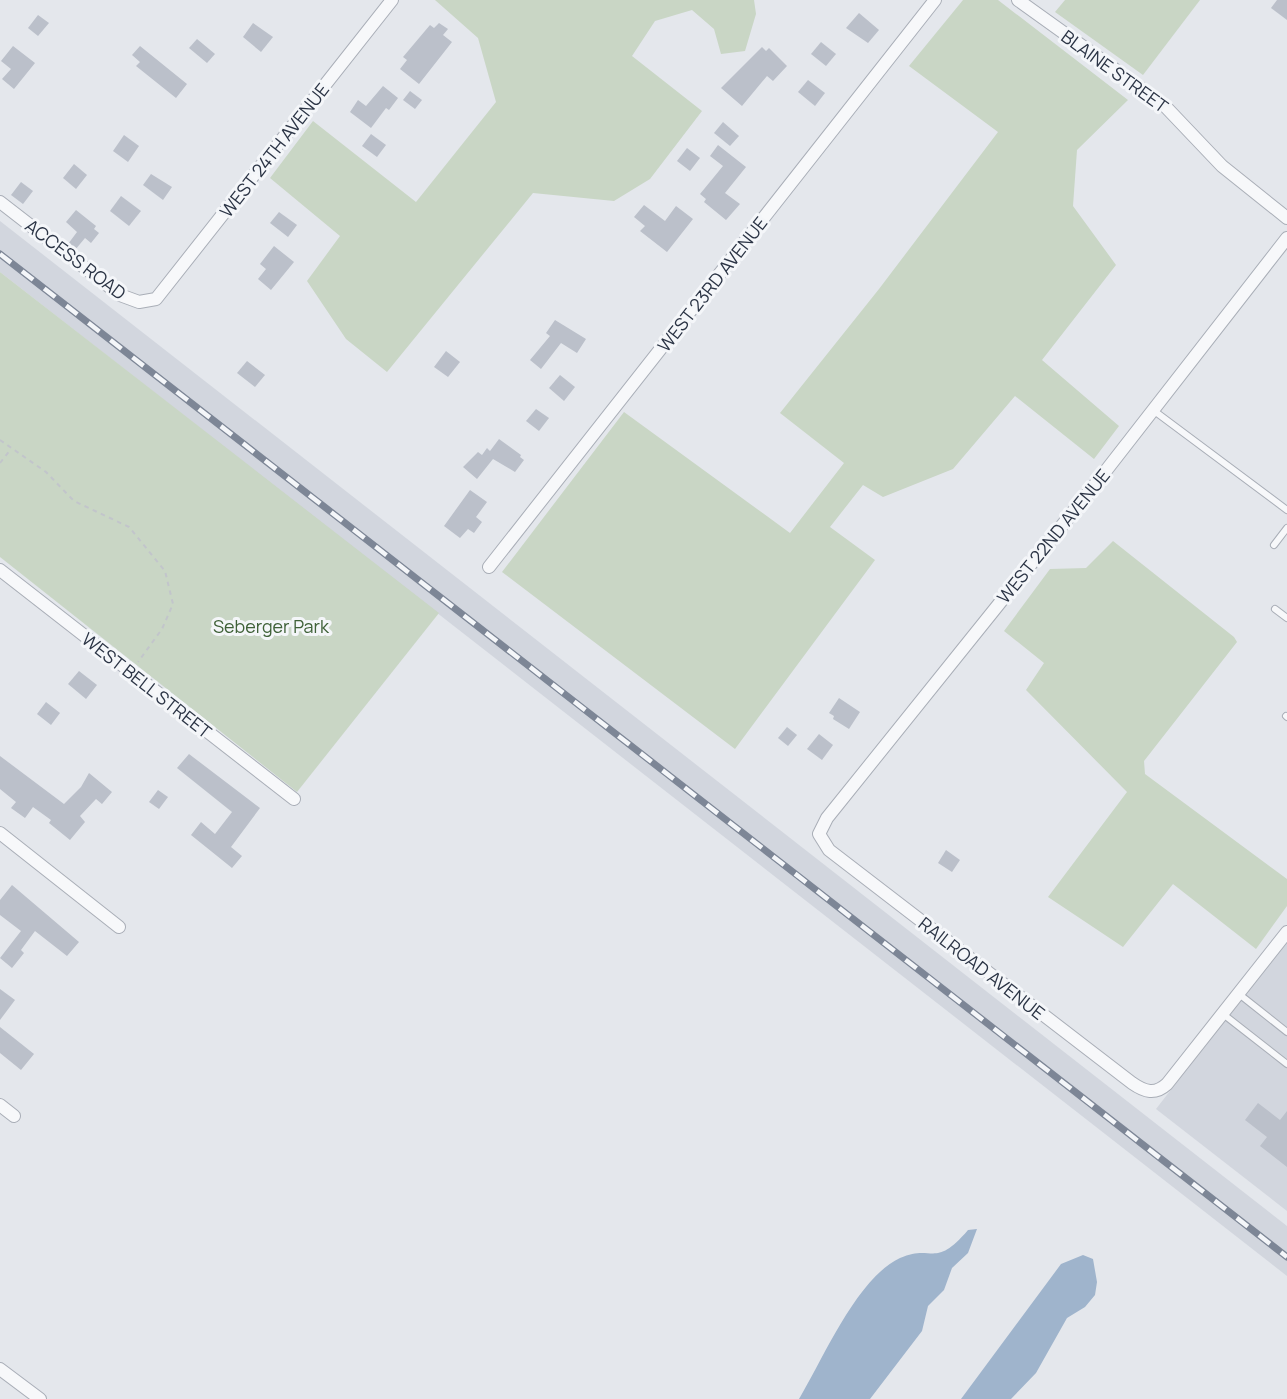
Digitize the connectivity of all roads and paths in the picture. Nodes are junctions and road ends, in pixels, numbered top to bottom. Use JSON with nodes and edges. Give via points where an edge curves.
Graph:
{"nodes":[{"id":1,"x":392,"y":0,"type":"edge"},
{"id":2,"x":935,"y":0,"type":"edge"},
{"id":3,"x":1018,"y":0,"type":"edge"},
{"id":4,"x":0,"y":202,"type":"edge"},
{"id":5,"x":1287,"y":218,"type":"edge"},
{"id":6,"x":1287,"y":238,"type":"edge"},
{"id":7,"x":156,"y":299,"type":"joint"},
{"id":8,"x":1153,"y":410,"type":"junction"},
{"id":9,"x":0,"y":440,"type":"edge"},
{"id":10,"x":11,"y":449,"type":"junction"},
{"id":11,"x":0,"y":463,"type":"edge"},
{"id":12,"x":1287,"y":510,"type":"edge"},
{"id":13,"x":1287,"y":528,"type":"edge"},
{"id":14,"x":1274,"y":545,"type":"dead end"},
{"id":15,"x":489,"y":567,"type":"dead end"},
{"id":16,"x":0,"y":570,"type":"edge"},
{"id":17,"x":1275,"y":609,"type":"dead end"},
{"id":18,"x":1287,"y":618,"type":"edge"},
{"id":19,"x":129,"y":671,"type":"junction"},
{"id":20,"x":294,"y":799,"type":"dead end"},
{"id":21,"x":0,"y":833,"type":"edge"},
{"id":22,"x":819,"y":834,"type":"joint"},
{"id":23,"x":119,"y":927,"type":"dead end"},
{"id":24,"x":1287,"y":932,"type":"edge"},
{"id":25,"x":1239,"y":994,"type":"junction"},
{"id":26,"x":1223,"y":1014,"type":"junction"},
{"id":27,"x":1287,"y":1032,"type":"edge"},
{"id":28,"x":1287,"y":1064,"type":"edge"},
{"id":29,"x":0,"y":1105,"type":"edge"},
{"id":30,"x":14,"y":1116,"type":"dead end"},
{"id":31,"x":0,"y":1369,"type":"edge"},
{"id":32,"x":40,"y":1399,"type":"edge"}],
"edges":[{"from":1,"to":7,"type":"street","name":"WEST 24TH AVENUE"},
{"from":2,"to":15,"type":"street","name":"WEST 23RD AVENUE"},
{"from":3,"to":5,"type":"street","name":"BLAINE STREET","via":[[1163,104],[1222,166]]},
{"from":4,"to":7,"type":"street","name":"ACCESS ROAD","via":[[120,295],[140,302]]},
{"from":6,"to":8,"type":"street","name":"WEST 22ND AVENUE"},
{"from":8,"to":12,"type":"lane"},
{"from":8,"to":22,"type":"street","name":"WEST 22ND AVENUE","via":[[834,809]]},
{"from":9,"to":10,"type":"path"},
{"from":10,"to":11,"type":"path"},
{"from":10,"to":19,"type":"path","via":[[46,472],[74,501],[129,527],[165,571],[173,599],[171,611]]},
{"from":13,"to":14,"type":"lane"},
{"from":16,"to":19,"type":"street","name":"WEST BELL STREET"},
{"from":17,"to":18,"type":"lane"},
{"from":19,"to":20,"type":"street","name":"WEST BELL STREET"},
{"from":21,"to":23,"type":"street"},
{"from":22,"to":26,"type":"street","name":"RAILROAD AVENUE","via":[[829,850],[1132,1083],[1153,1092],[1167,1084]]},
{"from":24,"to":25,"type":"street"},
{"from":25,"to":26,"type":"street"},
{"from":25,"to":27,"type":"lane"},
{"from":26,"to":28,"type":"lane"},
{"from":29,"to":30,"type":"street"},
{"from":31,"to":32,"type":"street"}]}
